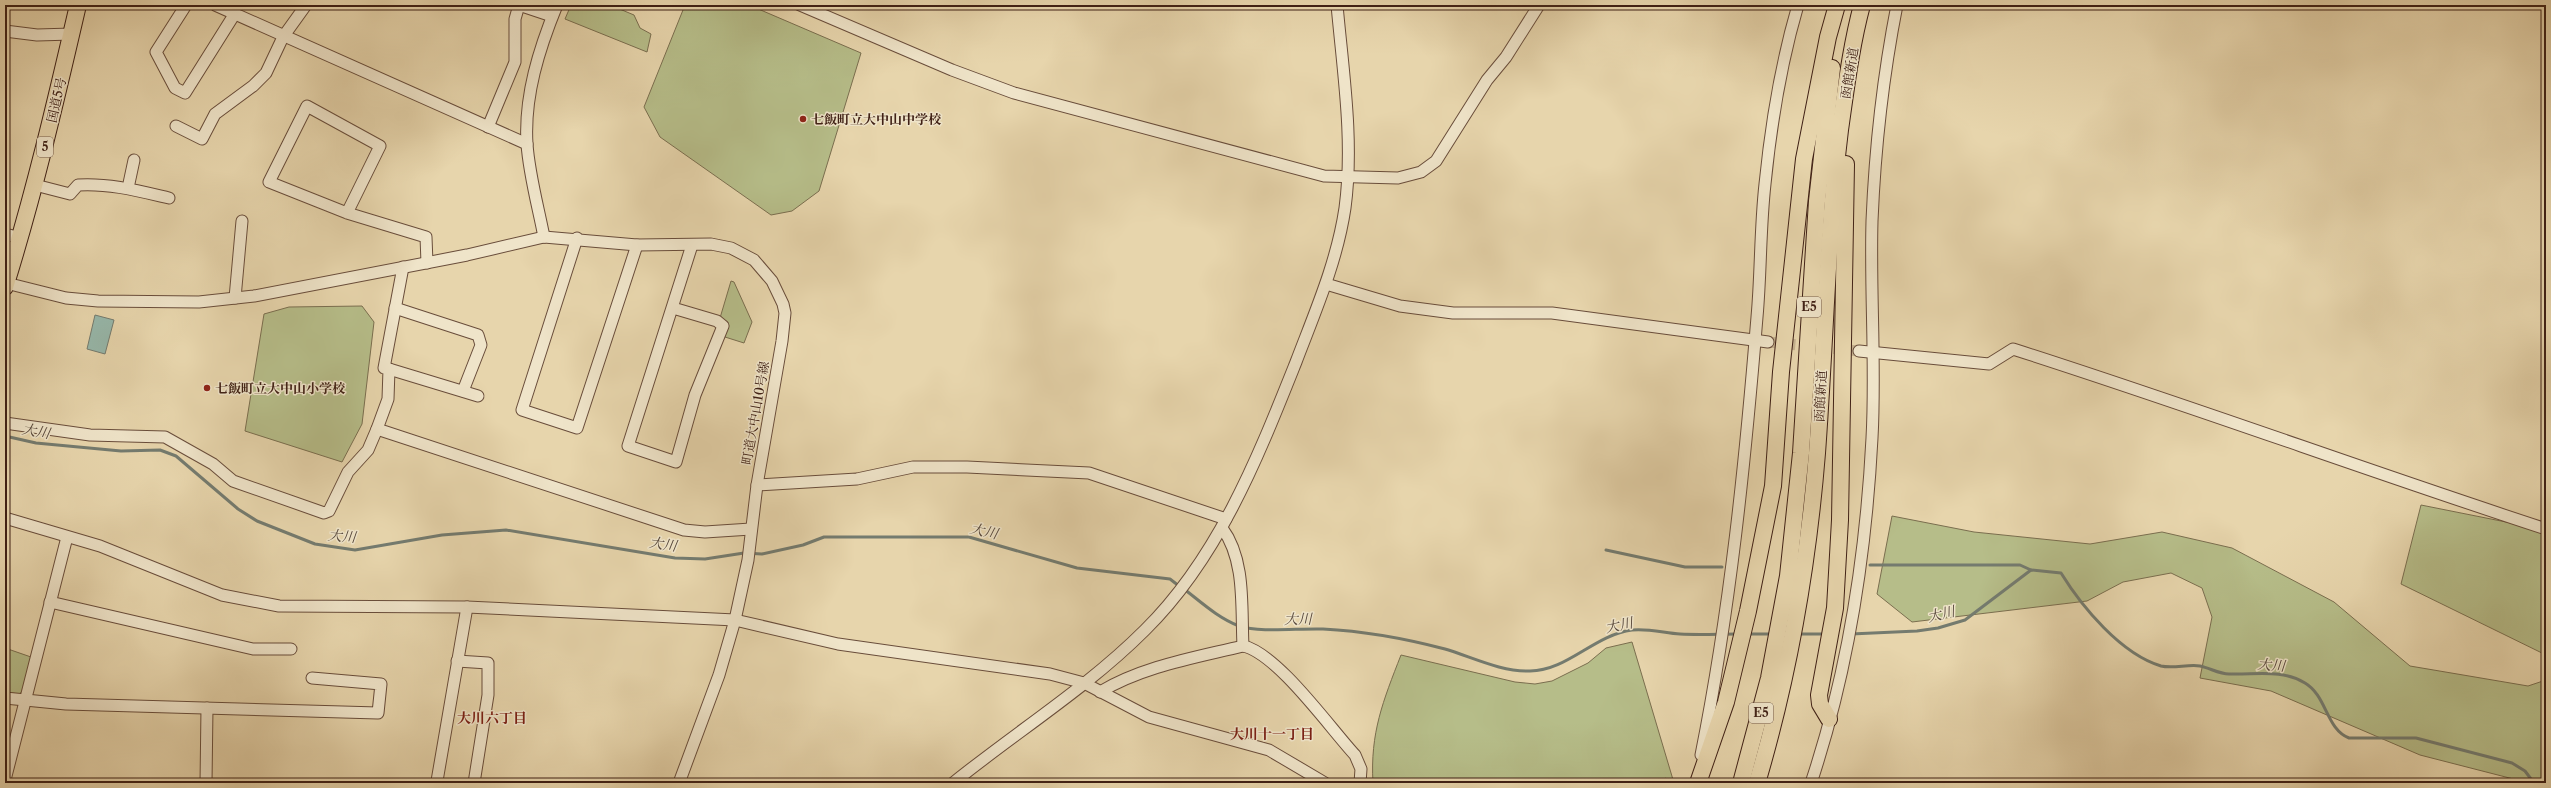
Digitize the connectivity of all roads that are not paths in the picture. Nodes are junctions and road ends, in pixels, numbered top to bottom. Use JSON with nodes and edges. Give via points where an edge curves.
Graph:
{"nodes":[{"id":1,"x":78,"y":5,"type":"edge"},
{"id":2,"x":186,"y":5,"type":"edge"},
{"id":3,"x":215,"y":5,"type":"edge"},
{"id":4,"x":306,"y":5,"type":"edge"},
{"id":5,"x":519,"y":5,"type":"edge"},
{"id":6,"x":557,"y":5,"type":"edge"},
{"id":7,"x":800,"y":5,"type":"edge"},
{"id":8,"x":1337,"y":5,"type":"edge"},
{"id":9,"x":1539,"y":5,"type":"edge"},
{"id":10,"x":1798,"y":5,"type":"edge"},
{"id":11,"x":1837,"y":5,"type":"edge"},
{"id":12,"x":1844,"y":5,"type":"edge"},
{"id":13,"x":1862,"y":5,"type":"edge"},
{"id":14,"x":1897,"y":5,"type":"edge"},
{"id":15,"x":234,"y":15,"type":"junction"},
{"id":16,"x":552,"y":16,"type":"junction"},
{"id":17,"x":1857,"y":23,"type":"junction"},
{"id":18,"x":5,"y":31,"type":"edge"},
{"id":19,"x":72,"y":34,"type":"junction"},
{"id":20,"x":283,"y":37,"type":"junction"},
{"id":21,"x":176,"y":126,"type":"dead end"},
{"id":22,"x":488,"y":127,"type":"junction"},
{"id":23,"x":527,"y":144,"type":"junction"},
{"id":24,"x":134,"y":160,"type":"dead end"},
{"id":25,"x":1347,"y":178,"type":"junction"},
{"id":26,"x":35,"y":185,"type":"junction"},
{"id":27,"x":128,"y":188,"type":"junction"},
{"id":28,"x":169,"y":198,"type":"dead end"},
{"id":29,"x":347,"y":213,"type":"junction"},
{"id":30,"x":242,"y":221,"type":"dead end"},
{"id":31,"x":5,"y":234,"type":"edge"},
{"id":32,"x":544,"y":237,"type":"junction"},
{"id":33,"x":21,"y":238,"type":"junction"},
{"id":34,"x":577,"y":238,"type":"junction"},
{"id":35,"x":637,"y":245,"type":"junction"},
{"id":36,"x":692,"y":245,"type":"junction"},
{"id":37,"x":427,"y":263,"type":"junction"},
{"id":38,"x":403,"y":267,"type":"junction"},
{"id":39,"x":1326,"y":284,"type":"junction"},
{"id":40,"x":6,"y":285,"type":"edge"},
{"id":41,"x":235,"y":298,"type":"junction"},
{"id":42,"x":395,"y":308,"type":"junction"},
{"id":43,"x":673,"y":308,"type":"junction"},
{"id":44,"x":1755,"y":341,"type":"junction"},
{"id":45,"x":1768,"y":342,"type":"tunnel mouth"},
{"id":46,"x":1859,"y":351,"type":"tunnel mouth"},
{"id":47,"x":1872,"y":353,"type":"junction"},
{"id":48,"x":389,"y":369,"type":"junction"},
{"id":49,"x":463,"y":391,"type":"junction"},
{"id":50,"x":478,"y":396,"type":"dead end"},
{"id":51,"x":5,"y":423,"type":"edge"},
{"id":52,"x":377,"y":429,"type":"junction"},
{"id":53,"x":757,"y":484,"type":"junction"},
{"id":54,"x":5,"y":518,"type":"edge"},
{"id":55,"x":1224,"y":523,"type":"junction"},
{"id":56,"x":2546,"y":529,"type":"edge"},
{"id":57,"x":751,"y":534,"type":"junction"},
{"id":58,"x":67,"y":537,"type":"junction"},
{"id":59,"x":50,"y":602,"type":"junction"},
{"id":60,"x":467,"y":607,"type":"junction"},
{"id":61,"x":735,"y":620,"type":"junction"},
{"id":62,"x":1243,"y":646,"type":"junction"},
{"id":63,"x":291,"y":649,"type":"dead end"},
{"id":64,"x":457,"y":661,"type":"junction"},
{"id":65,"x":312,"y":678,"type":"dead end"},
{"id":66,"x":1084,"y":683,"type":"junction"},
{"id":67,"x":1100,"y":692,"type":"junction"},
{"id":68,"x":5,"y":698,"type":"edge"},
{"id":69,"x":25,"y":701,"type":"junction"},
{"id":70,"x":208,"y":708,"type":"junction"},
{"id":71,"x":1829,"y":719,"type":"junction"},
{"id":72,"x":5,"y":780,"type":"edge"},
{"id":73,"x":437,"y":781,"type":"dead end"},
{"id":74,"x":206,"y":783,"type":"edge"},
{"id":75,"x":474,"y":783,"type":"edge"},
{"id":76,"x":679,"y":783,"type":"edge"},
{"id":77,"x":953,"y":783,"type":"edge"},
{"id":78,"x":1325,"y":783,"type":"edge"},
{"id":79,"x":1360,"y":783,"type":"edge"},
{"id":80,"x":1697,"y":783,"type":"edge"},
{"id":81,"x":1741,"y":783,"type":"edge"},
{"id":82,"x":1757,"y":783,"type":"edge"},
{"id":83,"x":1811,"y":783,"type":"edge"}],
"edges":[{"from":1,"to":19,"type":"highway","name":"国道5号","number":"5"},
{"from":2,"to":15,"type":"street","via":[[156,52],[175,88],[185,93]]},
{"from":3,"to":15,"type":"street"},
{"from":4,"to":20,"type":"street"},
{"from":5,"to":16,"type":"street"},
{"from":5,"to":22,"type":"street","via":[[515,20],[515,62]]},
{"from":6,"to":16,"type":"street"},
{"from":7,"to":25,"type":"street","via":[[952,70],[1014,93],[1324,176]]},
{"from":8,"to":25,"type":"street","via":[[1348,140]]},
{"from":9,"to":25,"type":"street","via":[[1506,57],[1487,80],[1436,161],[1421,172],[1398,178]]},
{"from":10,"to":44,"type":"street","via":[[1778,93],[1765,185]]},
{"from":11,"to":80,"type":"highway","via":[[1828,37],[1804,158],[1781,372],[1772,486],[1748,611],[1726,702]]},
{"from":12,"to":81,"type":"highway","name":"函館新道","number":"E5","via":[[1830,81],[1817,201],[1801,453],[1793,536],[1782,609],[1762,708]]},
{"from":13,"to":17,"type":"highway","name":"函館新道","number":"E5"},
{"from":14,"to":47,"type":"street","via":[[1881,99],[1875,168],[1872,222]]},
{"from":15,"to":20,"type":"street"},
{"from":16,"to":23,"type":"street","via":[[534,72],[529,100]]},
{"from":17,"to":71,"type":"highway","via":[[1845,179],[1840,520],[1835,608],[1819,695],[1820,704]]},
{"from":17,"to":82,"type":"highway","name":"函館新道","number":"E5","via":[[1846,85],[1831,203],[1817,454],[1799,608],[1776,714]]},
{"from":18,"to":19,"type":"street","via":[[37,35]]},
{"from":19,"to":26,"type":"highway","name":"国道5号","number":"5"},
{"from":20,"to":21,"type":"street","via":[[266,72],[242,95],[215,114],[202,138]]},
{"from":20,"to":22,"type":"street"},
{"from":22,"to":23,"type":"street"},
{"from":23,"to":32,"type":"street"},
{"from":24,"to":27,"type":"street"},
{"from":25,"to":39,"type":"street","via":[[1345,208]]},
{"from":26,"to":27,"type":"street","via":[[70,194],[78,185],[95,184]]},
{"from":26,"to":33,"type":"highway","name":"国道5号","number":"5"},
{"from":27,"to":28,"type":"street"},
{"from":29,"to":29,"type":"street","via":[[380,146],[307,106],[269,182]]},
{"from":29,"to":37,"type":"street","via":[[426,237]]},
{"from":30,"to":41,"type":"street"},
{"from":31,"to":33,"type":"street"},
{"from":32,"to":34,"type":"street","name":"町道大中山10号線"},
{"from":32,"to":37,"type":"street","name":"町道大中山10号線"},
{"from":33,"to":40,"type":"highway","name":"国道5号","number":"5"},
{"from":34,"to":35,"type":"street","name":"町道大中山10号線"},
{"from":34,"to":35,"type":"street","via":[[522,410],[577,428]]},
{"from":35,"to":36,"type":"street","name":"町道大中山10号線"},
{"from":36,"to":43,"type":"street"},
{"from":36,"to":53,"type":"street","name":"町道大中山10号線","via":[[711,244],[731,248],[754,260],[772,281],[783,304],[785,312],[782,341]]},
{"from":37,"to":38,"type":"street","name":"町道大中山10号線"},
{"from":38,"to":41,"type":"street","name":"町道大中山10号線"},
{"from":38,"to":42,"type":"street"},
{"from":39,"to":44,"type":"street","via":[[1400,306],[1453,313],[1552,313]]},
{"from":39,"to":55,"type":"street","via":[[1287,384],[1243,487]]},
{"from":40,"to":41,"type":"street","name":"町道大中山10号線","via":[[66,298],[98,301],[199,302]]},
{"from":42,"to":48,"type":"street","via":[[384,368]]},
{"from":42,"to":49,"type":"street","via":[[478,335],[481,346]]},
{"from":43,"to":43,"type":"street","via":[[628,446],[676,462],[695,395],[723,326],[717,321]]},
{"from":44,"to":45,"type":"street"},
{"from":44,"to":80,"type":"street","via":[[1727,612]]},
{"from":46,"to":47,"type":"street"},
{"from":47,"to":56,"type":"street","via":[[1990,364],[2013,349],[2153,394],[2319,451],[2359,468]]},
{"from":47,"to":71,"type":"street","via":[[1872,437],[1855,606]]},
{"from":48,"to":49,"type":"street"},
{"from":48,"to":52,"type":"street","via":[[388,399]]},
{"from":49,"to":50,"type":"street"},
{"from":51,"to":52,"type":"street","via":[[90,435],[165,436],[213,464],[232,481],[324,513],[329,511],[348,472],[368,450]]},
{"from":52,"to":57,"type":"street","via":[[684,530]]},
{"from":53,"to":55,"type":"street","via":[[857,479],[913,467],[1089,473]]},
{"from":53,"to":57,"type":"street","name":"町道大中山10号線"},
{"from":54,"to":58,"type":"street"},
{"from":55,"to":62,"type":"street","via":[[1236,556],[1244,622]]},
{"from":55,"to":66,"type":"street","via":[[1177,595],[1146,630]]},
{"from":57,"to":61,"type":"street","name":"町道大中山10号線"},
{"from":58,"to":59,"type":"street"},
{"from":58,"to":60,"type":"street","via":[[100,546],[222,595],[252,602],[279,606]]},
{"from":59,"to":63,"type":"street","via":[[253,649]]},
{"from":59,"to":69,"type":"street"},
{"from":60,"to":61,"type":"street"},
{"from":60,"to":64,"type":"street"},
{"from":61,"to":66,"type":"street","via":[[838,644],[1050,674]]},
{"from":61,"to":76,"type":"street","name":"町道大中山10号線","via":[[719,675]]},
{"from":62,"to":67,"type":"street","via":[[1160,666],[1133,675]]},
{"from":62,"to":79,"type":"street","via":[[1254,648],[1266,657],[1355,755],[1361,768]]},
{"from":64,"to":73,"type":"street"},
{"from":64,"to":75,"type":"street","via":[[488,663],[488,696]]},
{"from":65,"to":70,"type":"street","via":[[380,684],[378,712]]},
{"from":66,"to":67,"type":"street"},
{"from":66,"to":77,"type":"street"},
{"from":67,"to":78,"type":"street","via":[[1149,716],[1269,750]]},
{"from":68,"to":69,"type":"street"},
{"from":69,"to":70,"type":"street"},
{"from":69,"to":72,"type":"street"},
{"from":70,"to":74,"type":"street"},
{"from":71,"to":83,"type":"street","via":[[1822,752]]}]}
